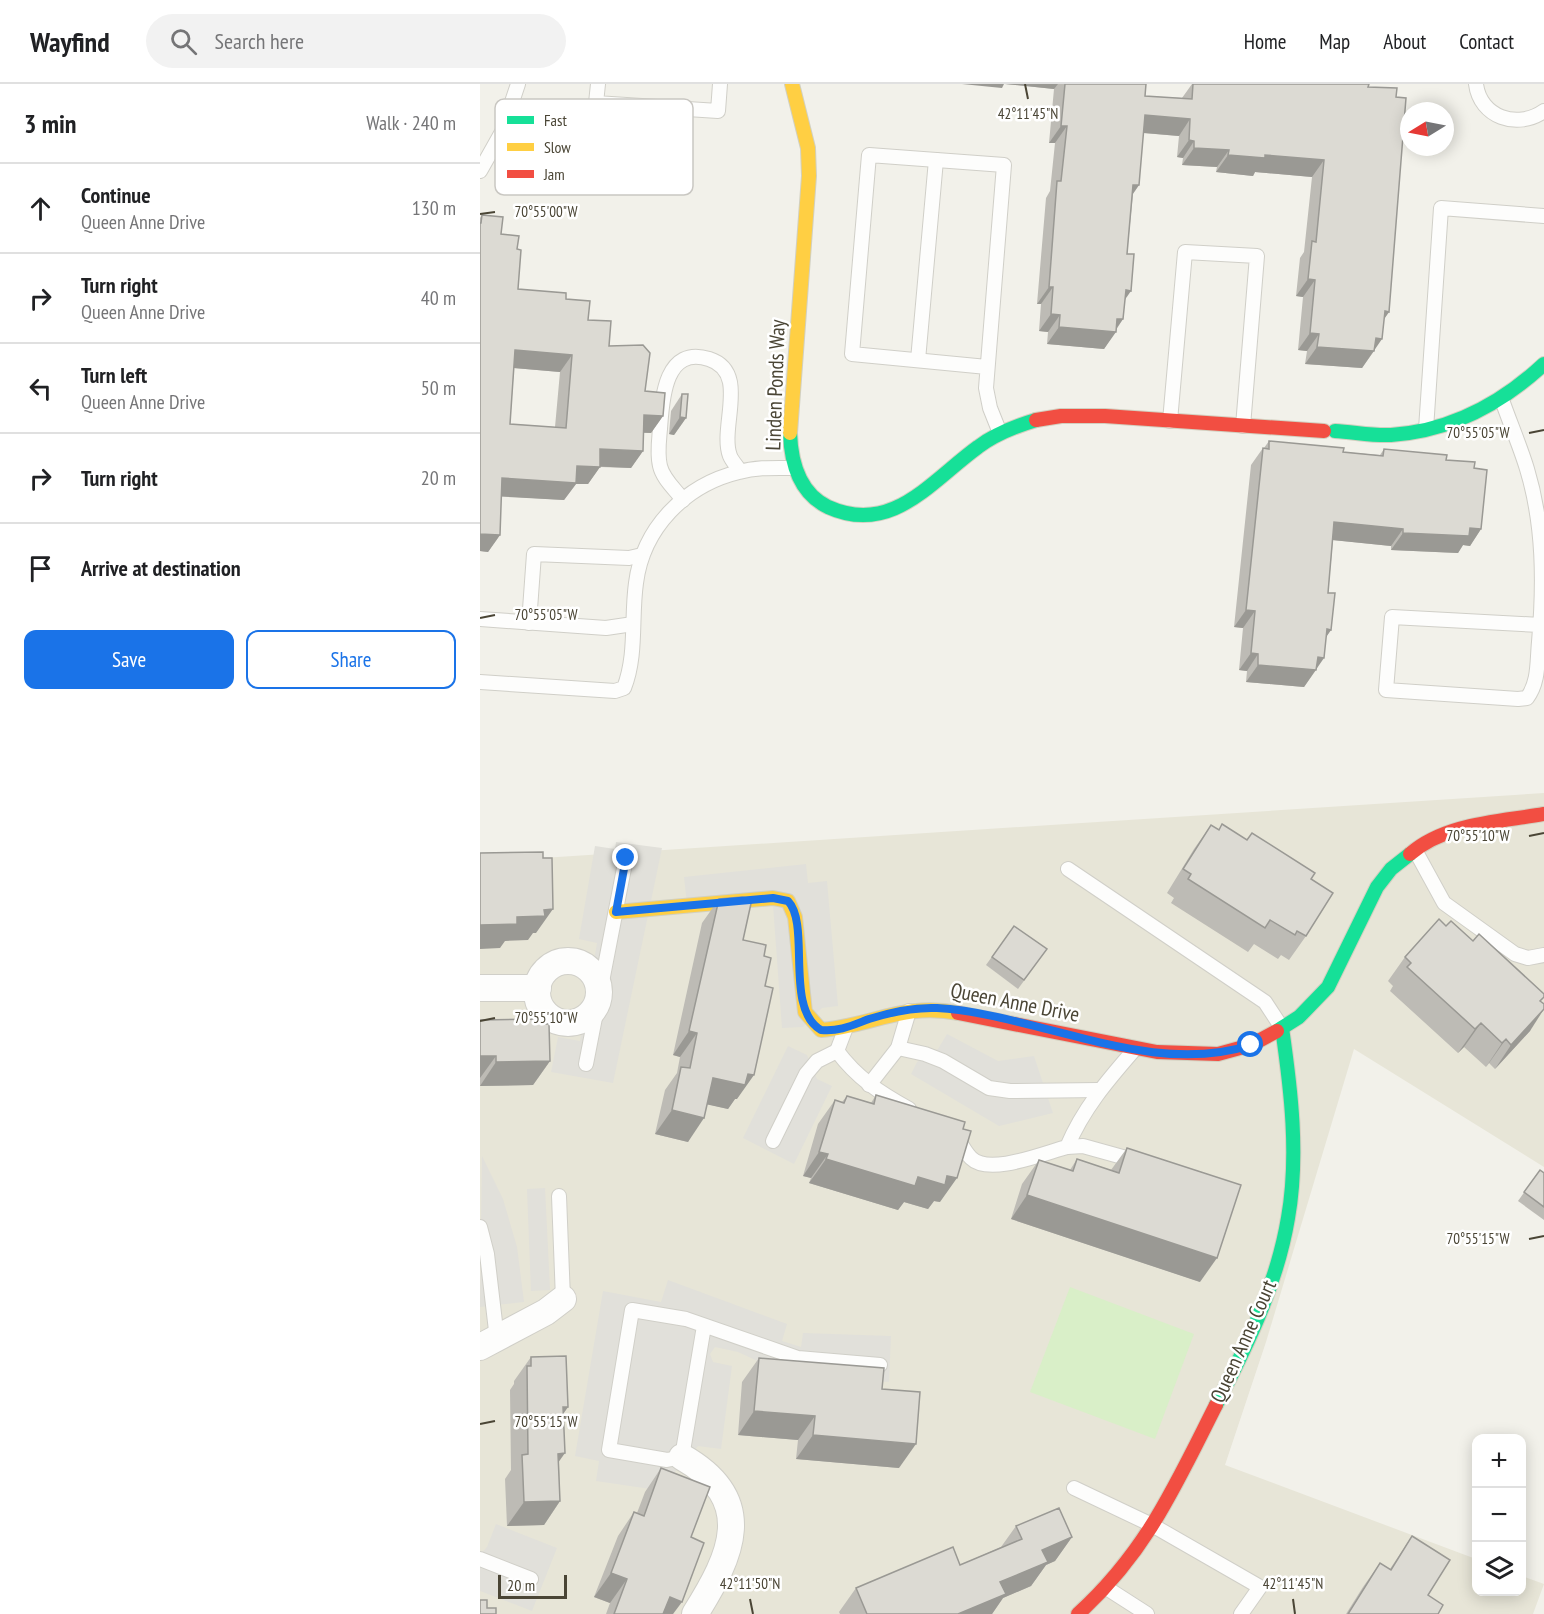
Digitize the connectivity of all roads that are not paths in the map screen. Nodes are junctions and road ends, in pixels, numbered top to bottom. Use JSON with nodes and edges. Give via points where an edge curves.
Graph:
{"nodes":[{"id":1,"x":518,"y":84,"type":"edge"},
{"id":2,"x":598,"y":84,"type":"edge"},
{"id":3,"x":720,"y":84,"type":"edge"},
{"id":4,"x":792,"y":84,"type":"edge"},
{"id":5,"x":1476,"y":84,"type":"edge"},
{"id":6,"x":513,"y":99,"type":"edge"},
{"id":7,"x":596,"y":99,"type":"edge"},
{"id":8,"x":693,"y":109,"type":"edge"},
{"id":9,"x":1544,"y":111,"type":"edge"},
{"id":10,"x":495,"y":144,"type":"edge"},
{"id":11,"x":936,"y":160,"type":"junction"},
{"id":12,"x":480,"y":171,"type":"edge"},
{"id":13,"x":1544,"y":216,"type":"edge"},
{"id":14,"x":918,"y":360,"type":"junction"},
{"id":15,"x":1544,"y":364,"type":"edge"},
{"id":16,"x":987,"y":367,"type":"junction"},
{"id":17,"x":1502,"y":400,"type":"junction"},
{"id":18,"x":1170,"y":421,"type":"junction"},
{"id":19,"x":1243,"y":426,"type":"junction"},
{"id":20,"x":1426,"y":429,"type":"junction"},
{"id":21,"x":1000,"y":433,"type":"junction"},
{"id":22,"x":794,"y":468,"type":"junction"},
{"id":23,"x":740,"y":471,"type":"junction"},
{"id":24,"x":683,"y":500,"type":"junction"},
{"id":25,"x":642,"y":555,"type":"junction"},
{"id":26,"x":480,"y":620,"type":"edge"},
{"id":27,"x":529,"y":623,"type":"junction"},
{"id":28,"x":633,"y":624,"type":"junction"},
{"id":29,"x":1540,"y":625,"type":"junction"},
{"id":30,"x":480,"y":682,"type":"edge"},
{"id":31,"x":1544,"y":814,"type":"edge"},
{"id":32,"x":1414,"y":849,"type":"junction"},
{"id":33,"x":626,"y":858,"type":"dead end"},
{"id":34,"x":1068,"y":869,"type":"dead end"},
{"id":35,"x":616,"y":912,"type":"junction"},
{"id":36,"x":1544,"y":955,"type":"edge"},
{"id":37,"x":480,"y":988,"type":"edge"},
{"id":38,"x":538,"y":988,"type":"junction"},
{"id":39,"x":599,"y":998,"type":"junction"},
{"id":40,"x":909,"y":1009,"type":"junction"},
{"id":41,"x":846,"y":1028,"type":"junction"},
{"id":42,"x":1282,"y":1028,"type":"junction"},
{"id":43,"x":898,"y":1048,"type":"junction"},
{"id":44,"x":1135,"y":1048,"type":"junction"},
{"id":45,"x":837,"y":1051,"type":"junction"},
{"id":46,"x":586,"y":1064,"type":"dead end"},
{"id":47,"x":869,"y":1085,"type":"junction"},
{"id":48,"x":1099,"y":1090,"type":"junction"},
{"id":49,"x":917,"y":1113,"type":"edge"},
{"id":50,"x":938,"y":1124,"type":"edge"},
{"id":51,"x":773,"y":1141,"type":"dead end"},
{"id":52,"x":1066,"y":1147,"type":"junction"},
{"id":53,"x":1149,"y":1164,"type":"edge"},
{"id":54,"x":559,"y":1196,"type":"dead end"},
{"id":55,"x":480,"y":1227,"type":"edge"},
{"id":56,"x":563,"y":1299,"type":"joint"},
{"id":57,"x":704,"y":1326,"type":"junction"},
{"id":58,"x":488,"y":1343,"type":"edge"},
{"id":59,"x":880,"y":1365,"type":"edge"},
{"id":60,"x":682,"y":1457,"type":"junction"},
{"id":61,"x":1074,"y":1488,"type":"dead end"},
{"id":62,"x":1152,"y":1525,"type":"junction"},
{"id":63,"x":480,"y":1559,"type":"edge"},
{"id":64,"x":531,"y":1579,"type":"dead end"},
{"id":65,"x":1106,"y":1587,"type":"junction"},
{"id":66,"x":695,"y":1614,"type":"edge"},
{"id":67,"x":1078,"y":1614,"type":"edge"},
{"id":68,"x":1147,"y":1614,"type":"edge"},
{"id":69,"x":1241,"y":1614,"type":"edge"}],
"edges":[{"from":1,"to":6,"type":"lane"},
{"from":2,"to":7,"type":"lane"},
{"from":3,"to":8,"type":"lane","via":[[718,111]]},
{"from":4,"to":22,"type":"street","name":"Linden Ponds Way","via":[[808,148],[809,176],[790,428]]},
{"from":5,"to":9,"type":"lane","via":[[1478,97],[1487,110],[1504,119],[1522,120]]},
{"from":10,"to":12,"type":"lane"},
{"from":11,"to":14,"type":"lane"},
{"from":11,"to":14,"type":"lane","via":[[869,155],[852,354]]},
{"from":11,"to":16,"type":"lane","via":[[1004,165]]},
{"from":13,"to":20,"type":"lane","via":[[1441,208]]},
{"from":14,"to":16,"type":"lane"},
{"from":15,"to":17,"type":"street","name":"Linden Ponds Way"},
{"from":16,"to":21,"type":"lane","via":[[986,388]]},
{"from":17,"to":20,"type":"street","name":"Linden Ponds Way","via":[[1466,417]]},
{"from":17,"to":29,"type":"lane","via":[[1527,469],[1537,512],[1542,552]]},
{"from":18,"to":19,"type":"street","name":"Linden Ponds Way"},
{"from":18,"to":19,"type":"lane","via":[[1185,252],[1257,256]]},
{"from":18,"to":21,"type":"street","name":"Linden Ponds Way","via":[[1069,416],[1045,418]]},
{"from":19,"to":20,"type":"street","name":"Linden Ponds Way","via":[[1391,435]]},
{"from":21,"to":22,"type":"street","name":"Linden Ponds Way","via":[[980,445],[918,498],[886,512],[846,515],[829,509],[813,499]]},
{"from":22,"to":23,"type":"lane"},
{"from":23,"to":24,"type":"lane","via":[[718,478]]},
{"from":23,"to":24,"type":"lane","via":[[730,455],[728,376],[709,359],[683,361],[671,370],[663,390],[658,457],[666,479]]},
{"from":24,"to":25,"type":"lane","via":[[653,532]]},
{"from":25,"to":27,"type":"lane","via":[[629,558],[534,554]]},
{"from":25,"to":28,"type":"lane"},
{"from":26,"to":27,"type":"lane"},
{"from":27,"to":28,"type":"lane","via":[[606,628]]},
{"from":28,"to":30,"type":"lane","via":[[631,671],[624,688],[615,691]]},
{"from":29,"to":29,"type":"lane","via":[[1535,687],[1527,698],[1386,690],[1392,616]]},
{"from":31,"to":32,"type":"street","name":"Queen Anne Drive","via":[[1462,828],[1436,836]]},
{"from":32,"to":36,"type":"lane","via":[[1444,903],[1515,954],[1528,958]]},
{"from":32,"to":42,"type":"street","name":"Queen Anne Drive","via":[[1377,887],[1328,987],[1310,1008]]},
{"from":33,"to":35,"type":"lane"},
{"from":34,"to":42,"type":"lane","via":[[1265,1002]]},
{"from":35,"to":39,"type":"lane"},
{"from":35,"to":41,"type":"street","name":"Queen Anne Drive","via":[[773,898],[788,901],[795,917],[805,1012],[821,1030]]},
{"from":37,"to":38,"type":"street"},
{"from":38,"to":39,"type":"street","via":[[544,1012],[562,1022],[582,1020],[596,1007]]},
{"from":38,"to":39,"type":"street","via":[[552,966],[572,962],[582,965],[596,978]]},
{"from":39,"to":46,"type":"lane"},
{"from":40,"to":41,"type":"street","name":"Queen Anne Drive"},
{"from":40,"to":43,"type":"lane"},
{"from":40,"to":44,"type":"street","name":"Queen Anne Drive","via":[[956,1010]]},
{"from":41,"to":45,"type":"lane"},
{"from":42,"to":44,"type":"street","name":"Queen Anne Drive","via":[[1251,1045],[1218,1054],[1182,1055]]},
{"from":42,"to":62,"type":"street","name":"Queen Anne Court","via":[[1288,1069],[1291,1187],[1283,1242],[1228,1381]]},
{"from":43,"to":47,"type":"lane"},
{"from":43,"to":48,"type":"lane","via":[[943,1061],[989,1088]]},
{"from":44,"to":48,"type":"lane"},
{"from":45,"to":47,"type":"lane"},
{"from":45,"to":51,"type":"lane","via":[[817,1061],[806,1074]]},
{"from":47,"to":49,"type":"lane"},
{"from":48,"to":52,"type":"lane","via":[[1078,1120]]},
{"from":50,"to":52,"type":"lane","via":[[981,1164],[1007,1163]]},
{"from":52,"to":53,"type":"lane","via":[[1083,1146]]},
{"from":54,"to":56,"type":"lane"},
{"from":55,"to":58,"type":"lane","via":[[487,1254]]},
{"from":56,"to":58,"type":"street"},
{"from":57,"to":59,"type":"lane","via":[[798,1358]]},
{"from":57,"to":60,"type":"lane"},
{"from":57,"to":60,"type":"lane","via":[[632,1310],[609,1450],[667,1460]]},
{"from":60,"to":66,"type":"street","via":[[712,1478],[726,1499],[732,1522],[720,1574]]},
{"from":61,"to":62,"type":"lane"},
{"from":62,"to":65,"type":"street","name":"Queen Anne Court","via":[[1134,1555]]},
{"from":62,"to":69,"type":"lane","via":[[1260,1587]]},
{"from":63,"to":64,"type":"lane"},
{"from":65,"to":67,"type":"street","name":"Queen Anne Court"},
{"from":65,"to":68,"type":"lane"}]}
